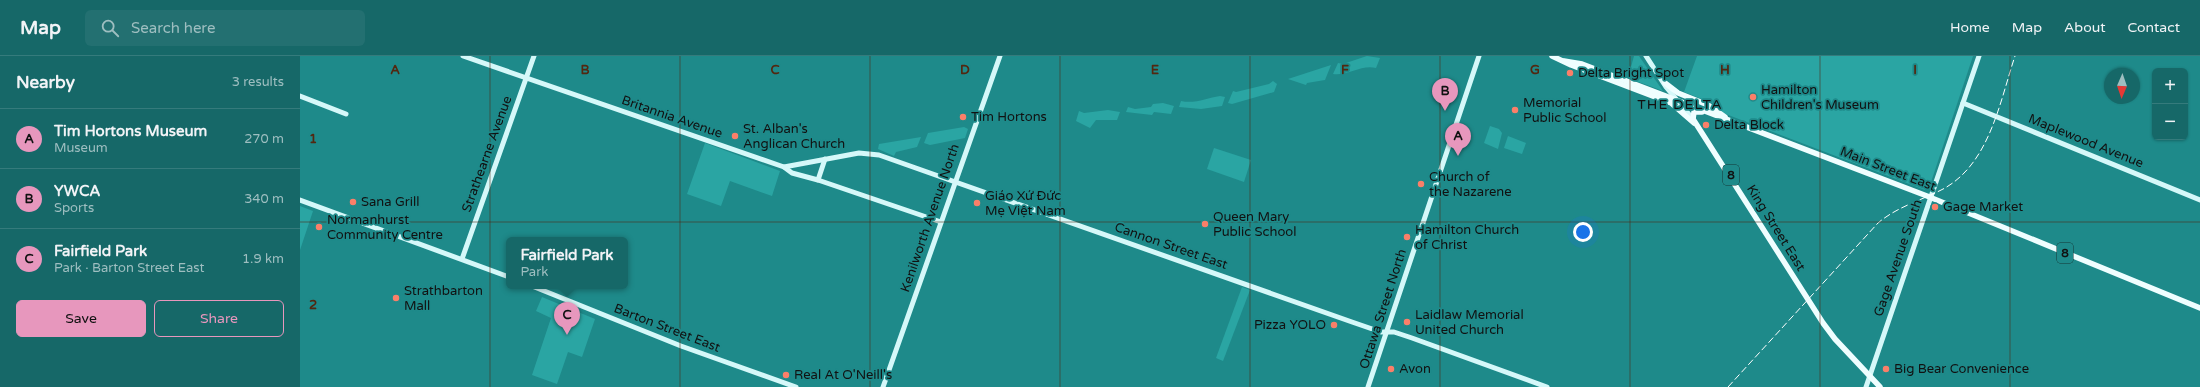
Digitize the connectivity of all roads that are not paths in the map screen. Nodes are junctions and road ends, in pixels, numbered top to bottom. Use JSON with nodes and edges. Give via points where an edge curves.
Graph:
{"nodes":[{"id":1,"x":464,"y":56,"type":"edge"},
{"id":2,"x":534,"y":56,"type":"edge"},
{"id":3,"x":1000,"y":56,"type":"edge"},
{"id":4,"x":1479,"y":56,"type":"edge"},
{"id":5,"x":1552,"y":56,"type":"edge"},
{"id":6,"x":1646,"y":56,"type":"edge"},
{"id":7,"x":1979,"y":56,"type":"edge"},
{"id":8,"x":1564,"y":61,"type":"junction"},
{"id":9,"x":526,"y":78,"type":"junction"},
{"id":10,"x":1665,"y":83,"type":"junction"},
{"id":11,"x":300,"y":96,"type":"edge"},
{"id":12,"x":1676,"y":100,"type":"junction"},
{"id":13,"x":1963,"y":103,"type":"junction"},
{"id":14,"x":346,"y":114,"type":"dead end"},
{"id":15,"x":1712,"y":114,"type":"junction"},
{"id":16,"x":1693,"y":119,"type":"junction"},
{"id":17,"x":1737,"y":124,"type":"junction"},
{"id":18,"x":1699,"y":127,"type":"junction"},
{"id":19,"x":825,"y":159,"type":"junction"},
{"id":20,"x":784,"y":167,"type":"junction"},
{"id":21,"x":818,"y":180,"type":"junction"},
{"id":22,"x":955,"y":183,"type":"junction"},
{"id":23,"x":1931,"y":198,"type":"junction"},
{"id":24,"x":300,"y":200,"type":"edge"},
{"id":25,"x":2200,"y":200,"type":"edge"},
{"id":26,"x":941,"y":222,"type":"junction"},
{"id":27,"x":462,"y":259,"type":"junction"},
{"id":28,"x":506,"y":276,"type":"edge"},
{"id":29,"x":539,"y":289,"type":"edge"},
{"id":30,"x":2200,"y":308,"type":"edge"},
{"id":31,"x":1387,"y":332,"type":"junction"},
{"id":32,"x":1870,"y":376,"type":"junction"},
{"id":33,"x":796,"y":387,"type":"edge"},
{"id":34,"x":883,"y":387,"type":"edge"},
{"id":35,"x":1368,"y":387,"type":"edge"},
{"id":36,"x":1547,"y":387,"type":"edge"},
{"id":37,"x":1866,"y":387,"type":"edge"},
{"id":38,"x":1880,"y":387,"type":"edge"}],
"edges":[{"from":1,"to":9,"type":"street","name":"Britannia Avenue"},
{"from":2,"to":9,"type":"street","name":"Strathearne Avenue"},
{"from":3,"to":22,"type":"street","name":"Kenilworth Avenue North"},
{"from":4,"to":31,"type":"street","name":"Ottawa Street North"},
{"from":5,"to":8,"type":"main road","name":"Main Street East","number":"8"},
{"from":6,"to":10,"type":"street","name":"King Street East"},
{"from":7,"to":13,"type":"street","name":"Gage Avenue South"},
{"from":8,"to":12,"type":"main road","name":"Main Street East","number":"8","via":[[1582,64]]},
{"from":8,"to":18,"type":"main road","name":"Main Street East","number":"8","via":[[1671,103]]},
{"from":9,"to":20,"type":"street","name":"Britannia Avenue"},
{"from":9,"to":27,"type":"street","name":"Strathearne Avenue"},
{"from":10,"to":12,"type":"street","name":"King Street East"},
{"from":10,"to":17,"type":"main road","via":[[1678,93],[1708,105]]},
{"from":11,"to":14,"type":"street"},
{"from":12,"to":15,"type":"main road","name":"Main Street East","number":"8"},
{"from":12,"to":16,"type":"street","name":"King Street East"},
{"from":13,"to":23,"type":"street","name":"Gage Avenue South"},
{"from":13,"to":25,"type":"street","name":"Maplewood Avenue"},
{"from":15,"to":16,"type":"main road","via":[[1695,111]]},
{"from":15,"to":17,"type":"main road","name":"Main Street East","number":"8"},
{"from":16,"to":18,"type":"main road","name":"King Street East"},
{"from":17,"to":23,"type":"main road","name":"Main Street East","number":"8"},
{"from":18,"to":32,"type":"main road","name":"King Street East","number":"8","via":[[1823,323]]},
{"from":19,"to":20,"type":"street","name":"Cannon Street East"},
{"from":19,"to":21,"type":"street"},
{"from":19,"to":22,"type":"street","name":"Cannon Street East","via":[[872,153]]},
{"from":20,"to":21,"type":"street","name":"Britannia Avenue","via":[[792,173]]},
{"from":21,"to":26,"type":"street","name":"Britannia Avenue"},
{"from":22,"to":26,"type":"street","name":"Kenilworth Avenue North"},
{"from":22,"to":31,"type":"street","name":"Cannon Street East"},
{"from":23,"to":30,"type":"main road","name":"Main Street East","number":"8"},
{"from":23,"to":32,"type":"street","name":"Gage Avenue South"},
{"from":24,"to":27,"type":"street"},
{"from":26,"to":34,"type":"street","name":"Kenilworth Avenue North"},
{"from":27,"to":28,"type":"street"},
{"from":29,"to":33,"type":"street","name":"Barton Street East","via":[[672,343]]},
{"from":31,"to":35,"type":"street","name":"Ottawa Street North"},
{"from":31,"to":36,"type":"street","name":"Cannon Street East","via":[[1412,338]]},
{"from":32,"to":37,"type":"street","name":"Gage Avenue South"},
{"from":32,"to":38,"type":"main road","name":"King Street East","number":"8"}]}
